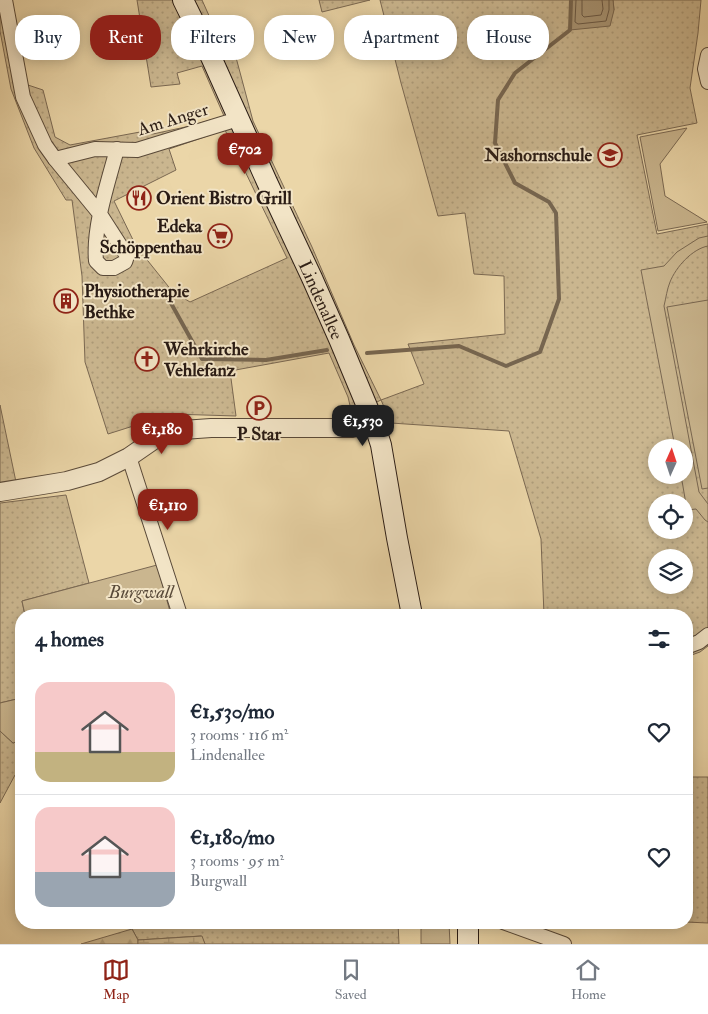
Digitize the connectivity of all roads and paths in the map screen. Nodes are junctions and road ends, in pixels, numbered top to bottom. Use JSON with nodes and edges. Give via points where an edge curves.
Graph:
{"nodes":[{"id":1,"x":5,"y":0,"type":"edge"},
{"id":2,"x":183,"y":0,"type":"edge"},
{"id":3,"x":708,"y":55,"type":"edge"},
{"id":4,"x":708,"y":82,"type":"edge"},
{"id":5,"x":238,"y":119,"type":"junction"},
{"id":6,"x":117,"y":149,"type":"junction"},
{"id":7,"x":55,"y":160,"type":"junction"},
{"id":8,"x":374,"y":423,"type":"junction"},
{"id":9,"x":129,"y":457,"type":"junction"},
{"id":10,"x":0,"y":492,"type":"edge"},
{"id":11,"x":178,"y":609,"type":"edge"},
{"id":12,"x":411,"y":609,"type":"edge"},
{"id":13,"x":708,"y":635,"type":"edge"},
{"id":14,"x":693,"y":644,"type":"edge"},
{"id":15,"x":468,"y":929,"type":"edge"},
{"id":16,"x":522,"y":929,"type":"edge"},
{"id":17,"x":468,"y":944,"type":"edge"},
{"id":18,"x":564,"y":944,"type":"edge"}],
"edges":[{"from":1,"to":7,"type":"street","name":"Am Anger","via":[[24,96],[45,146]]},
{"from":2,"to":5,"type":"main road","name":"Lindenallee"},
{"from":3,"to":4,"type":"street","via":[[705,69]]},
{"from":5,"to":6,"type":"street","name":"Am Anger","via":[[137,150]]},
{"from":5,"to":8,"type":"main road","name":"Lindenallee"},
{"from":6,"to":7,"type":"street","name":"Am Anger","via":[[95,149]]},
{"from":6,"to":7,"type":"street","name":"Am Anger","via":[[100,214]]},
{"from":8,"to":9,"type":"street","via":[[352,428],[183,430],[158,438]]},
{"from":8,"to":12,"type":"main road","name":"Lindenallee"},
{"from":9,"to":10,"type":"street","via":[[99,472],[67,481]]},
{"from":9,"to":11,"type":"street"},
{"from":13,"to":14,"type":"street"},
{"from":15,"to":17,"type":"main road"},
{"from":16,"to":18,"type":"street"}]}
